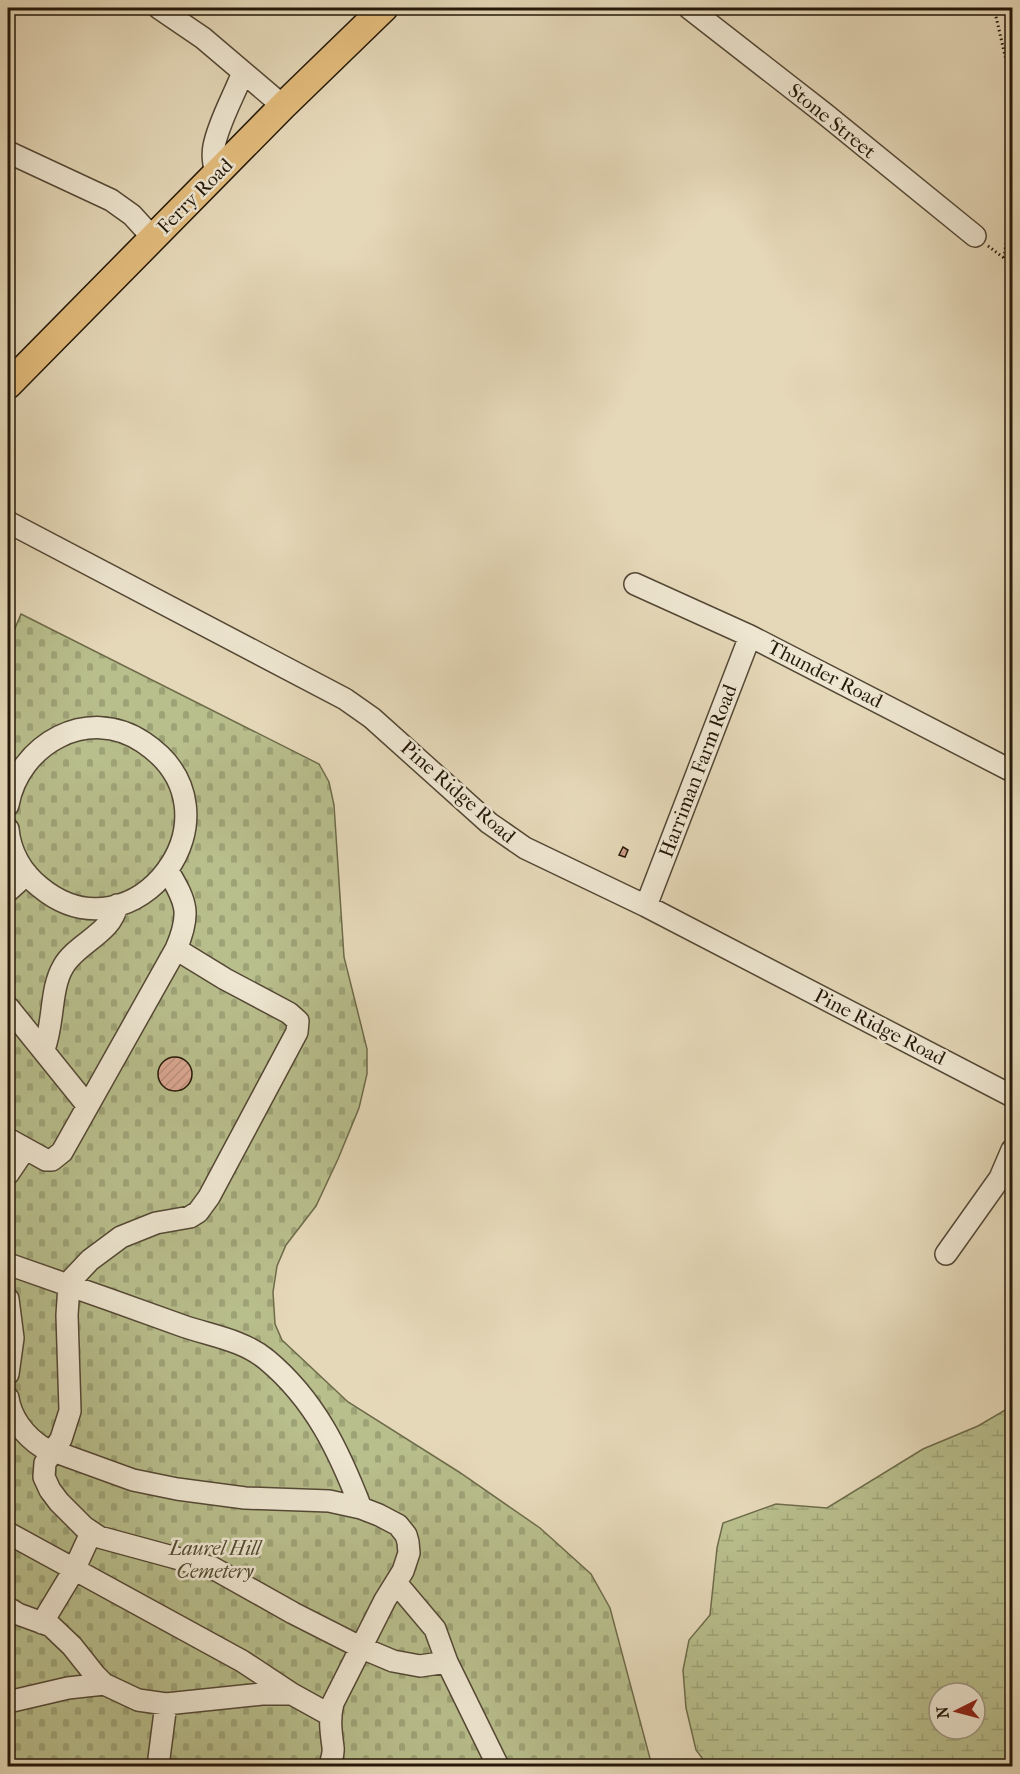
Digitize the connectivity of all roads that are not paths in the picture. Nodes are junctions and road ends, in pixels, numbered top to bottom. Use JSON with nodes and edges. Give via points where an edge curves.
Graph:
{"nodes":[{"id":1,"x":159,"y":8,"type":"edge"},
{"id":2,"x":384,"y":8,"type":"edge"},
{"id":3,"x":689,"y":8,"type":"edge"},
{"id":4,"x":243,"y":72,"type":"junction"},
{"id":5,"x":283,"y":106,"type":"junction"},
{"id":6,"x":8,"y":152,"type":"edge"},
{"id":7,"x":216,"y":174,"type":"junction"},
{"id":8,"x":975,"y":236,"type":"road end"},
{"id":9,"x":153,"y":238,"type":"junction"},
{"id":10,"x":8,"y":385,"type":"edge"},
{"id":11,"x":8,"y":522,"type":"edge"},
{"id":12,"x":635,"y":584,"type":"dead end"},
{"id":13,"x":750,"y":636,"type":"junction"},
{"id":14,"x":1012,"y":771,"type":"edge"},
{"id":15,"x":8,"y":805,"type":"edge"},
{"id":16,"x":8,"y":829,"type":"edge"},
{"id":17,"x":168,"y":871,"type":"junction"},
{"id":18,"x":27,"y":874,"type":"junction"},
{"id":19,"x":8,"y":891,"type":"edge"},
{"id":20,"x":117,"y":905,"type":"junction"},
{"id":21,"x":646,"y":906,"type":"junction"},
{"id":22,"x":176,"y":949,"type":"junction"},
{"id":23,"x":8,"y":1007,"type":"edge"},
{"id":24,"x":44,"y":1049,"type":"junction"},
{"id":25,"x":1012,"y":1096,"type":"edge"},
{"id":26,"x":87,"y":1105,"type":"junction"},
{"id":27,"x":16,"y":1144,"type":"edge"},
{"id":28,"x":1012,"y":1150,"type":"edge"},
{"id":29,"x":8,"y":1174,"type":"edge"},
{"id":30,"x":946,"y":1254,"type":"dead end"},
{"id":31,"x":8,"y":1264,"type":"edge"},
{"id":32,"x":69,"y":1286,"type":"junction"},
{"id":33,"x":8,"y":1299,"type":"edge"},
{"id":34,"x":8,"y":1374,"type":"edge"},
{"id":35,"x":8,"y":1398,"type":"edge"},
{"id":36,"x":52,"y":1452,"type":"junction"},
{"id":37,"x":361,"y":1508,"type":"junction"},
{"id":38,"x":8,"y":1533,"type":"edge"},
{"id":39,"x":91,"y":1533,"type":"junction"},
{"id":40,"x":74,"y":1570,"type":"junction"},
{"id":41,"x":396,"y":1584,"type":"junction"},
{"id":42,"x":8,"y":1608,"type":"edge"},
{"id":43,"x":42,"y":1623,"type":"junction"},
{"id":44,"x":362,"y":1648,"type":"junction"},
{"id":45,"x":447,"y":1662,"type":"junction"},
{"id":46,"x":104,"y":1684,"type":"junction"},
{"id":47,"x":292,"y":1694,"type":"junction"},
{"id":48,"x":8,"y":1702,"type":"edge"},
{"id":49,"x":166,"y":1704,"type":"junction"},
{"id":50,"x":330,"y":1715,"type":"junction"},
{"id":51,"x":331,"y":1760,"type":"edge"},
{"id":52,"x":158,"y":1767,"type":"edge"},
{"id":53,"x":498,"y":1767,"type":"edge"}],
"edges":[{"from":1,"to":4,"type":"street"},
{"from":2,"to":5,"type":"main road","name":"Ferry Road"},
{"from":3,"to":8,"type":"street","name":"Stone Street"},
{"from":4,"to":5,"type":"street"},
{"from":4,"to":7,"type":"street","via":[[213,147]]},
{"from":5,"to":7,"type":"main road","name":"Ferry Road"},
{"from":6,"to":9,"type":"street","via":[[111,200]]},
{"from":7,"to":9,"type":"main road","name":"Ferry Road"},
{"from":9,"to":10,"type":"main road","name":"Ferry Road"},
{"from":11,"to":21,"type":"street","name":"Pine Ridge Road","via":[[345,699],[517,843]]},
{"from":12,"to":13,"type":"street","name":"Thunder Road"},
{"from":13,"to":14,"type":"street","name":"Thunder Road"},
{"from":13,"to":21,"type":"street","name":"Harriman Farm Road"},
{"from":15,"to":17,"type":"street","via":[[24,764],[45,744],[85,729],[128,734],[163,758],[182,796],[183,839]]},
{"from":16,"to":18,"type":"street","via":[[11,846]]},
{"from":17,"to":20,"type":"street","via":[[153,887]]},
{"from":17,"to":22,"type":"street","via":[[186,911]]},
{"from":18,"to":19,"type":"street"},
{"from":18,"to":20,"type":"street","via":[[45,892],[71,904],[100,908]]},
{"from":20,"to":24,"type":"street","via":[[112,919],[63,967]]},
{"from":21,"to":25,"type":"street","name":"Pine Ridge Road"},
{"from":22,"to":26,"type":"street"},
{"from":22,"to":32,"type":"street","via":[[289,1013],[298,1021],[297,1032],[198,1212],[121,1237],[90,1260]]},
{"from":23,"to":24,"type":"street"},
{"from":24,"to":26,"type":"street"},
{"from":26,"to":27,"type":"street","via":[[58,1157],[46,1160]]},
{"from":27,"to":29,"type":"street"},
{"from":28,"to":30,"type":"street","via":[[1000,1178]]},
{"from":31,"to":32,"type":"street"},
{"from":32,"to":36,"type":"street","via":[[71,1405],[67,1423]]},
{"from":32,"to":37,"type":"street","via":[[238,1343],[267,1360],[316,1412]]},
{"from":33,"to":34,"type":"street","via":[[13,1338]]},
{"from":35,"to":36,"type":"street","via":[[13,1415],[28,1435]]},
{"from":36,"to":37,"type":"street","via":[[133,1480],[177,1489],[245,1498],[329,1501]]},
{"from":36,"to":39,"type":"street","via":[[45,1463],[45,1481],[59,1502]]},
{"from":37,"to":41,"type":"street","via":[[398,1525],[406,1535],[409,1553]]},
{"from":38,"to":40,"type":"street"},
{"from":39,"to":40,"type":"street"},
{"from":39,"to":44,"type":"street","via":[[213,1568]]},
{"from":40,"to":43,"type":"street"},
{"from":40,"to":47,"type":"street","via":[[242,1661]]},
{"from":41,"to":44,"type":"street"},
{"from":41,"to":45,"type":"street","via":[[435,1629]]},
{"from":42,"to":43,"type":"street"},
{"from":43,"to":46,"type":"street","via":[[51,1626],[72,1646]]},
{"from":44,"to":45,"type":"street","via":[[410,1665]]},
{"from":44,"to":50,"type":"street","via":[[344,1678]]},
{"from":45,"to":53,"type":"street"},
{"from":46,"to":48,"type":"street"},
{"from":46,"to":49,"type":"street","via":[[138,1700]]},
{"from":47,"to":49,"type":"street"},
{"from":47,"to":50,"type":"street"},
{"from":49,"to":52,"type":"street"},
{"from":50,"to":51,"type":"street"}]}
